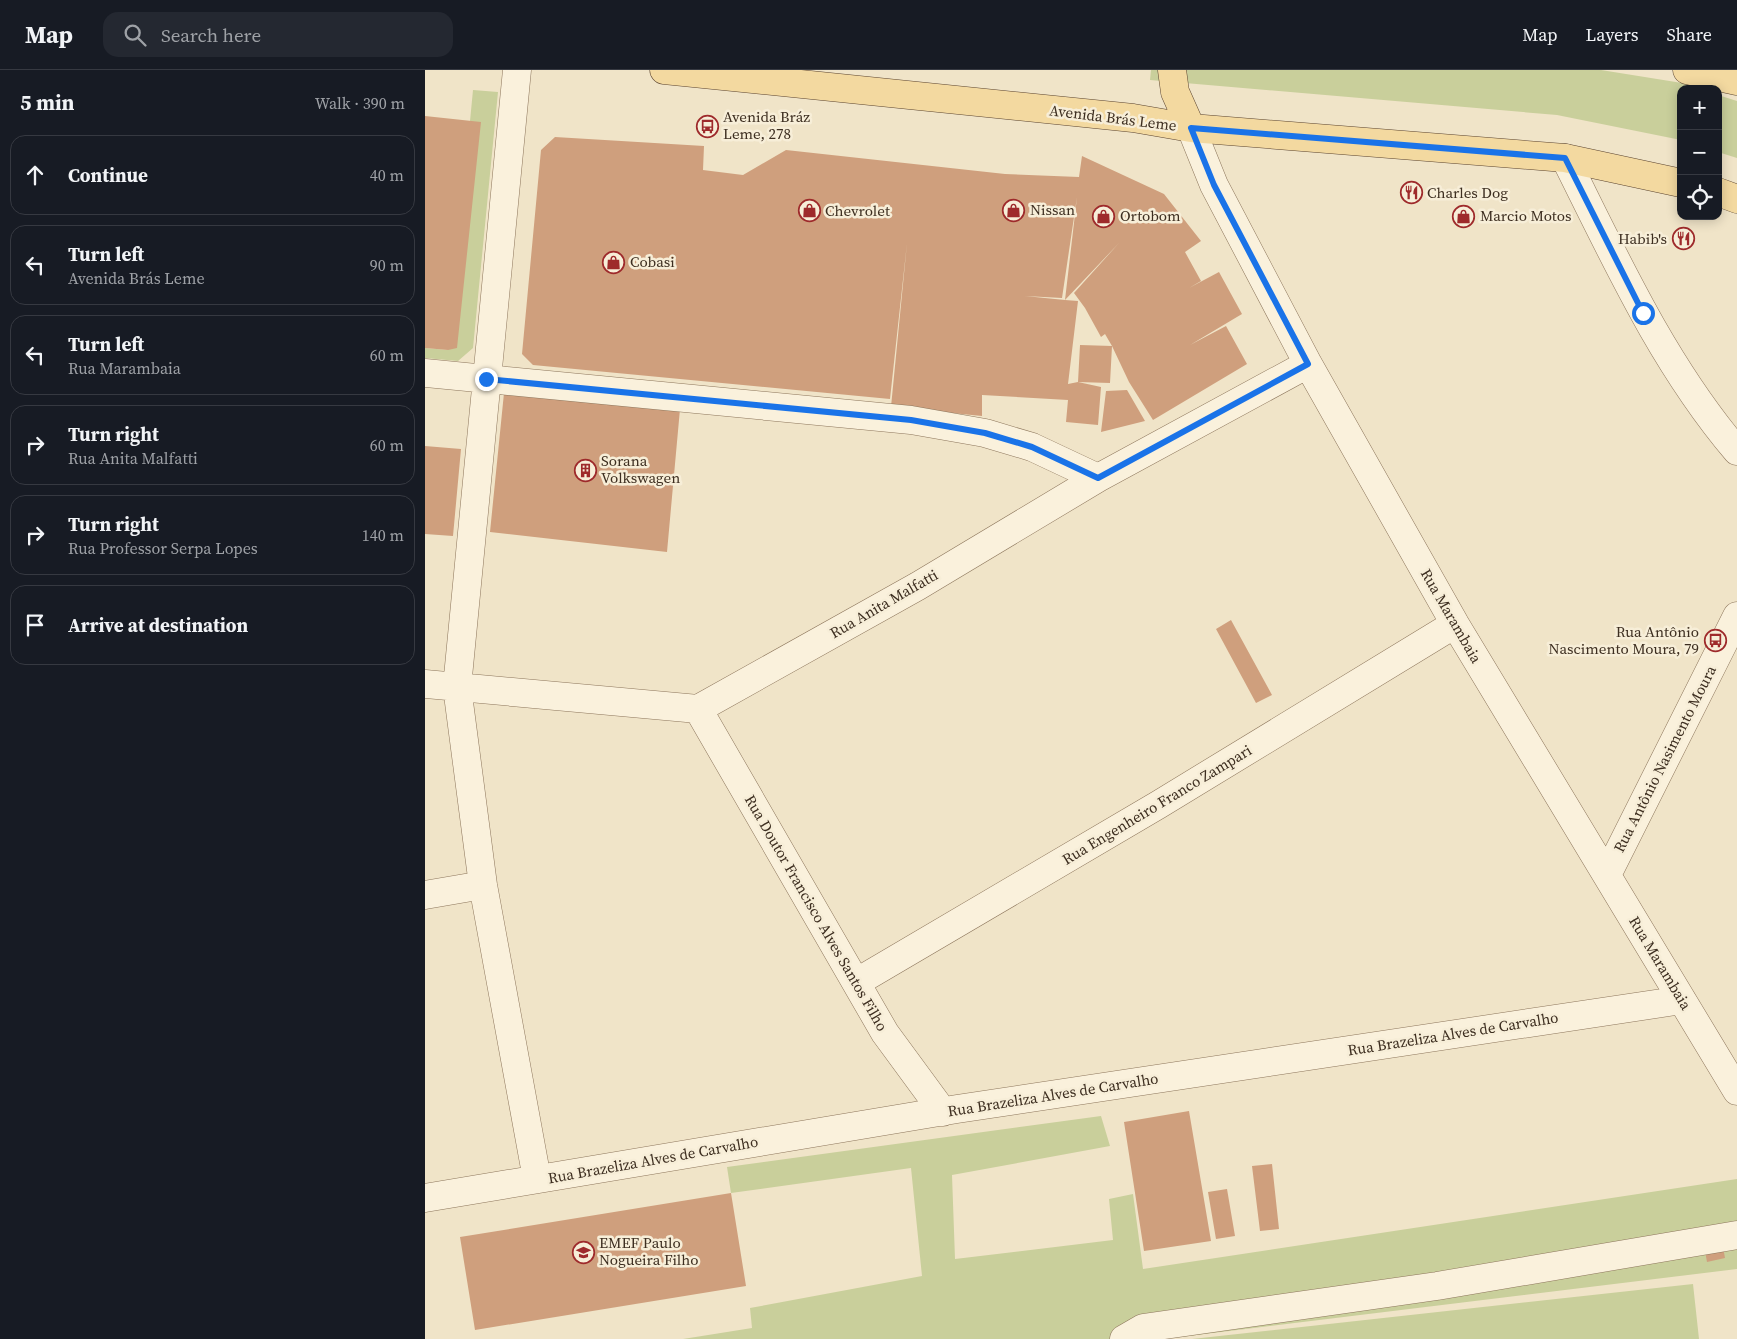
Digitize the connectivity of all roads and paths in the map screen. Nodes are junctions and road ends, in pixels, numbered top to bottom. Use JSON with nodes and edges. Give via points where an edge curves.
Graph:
{"nodes":[{"id":1,"x":517,"y":70,"type":"edge"},
{"id":2,"x":664,"y":70,"type":"edge"},
{"id":3,"x":1172,"y":70,"type":"edge"},
{"id":4,"x":1687,"y":70,"type":"edge"},
{"id":5,"x":1737,"y":80,"type":"edge"},
{"id":6,"x":1191,"y":128,"type":"junction"},
{"id":7,"x":1565,"y":158,"type":"junction"},
{"id":8,"x":1677,"y":182,"type":"edge"},
{"id":9,"x":1722,"y":193,"type":"edge"},
{"id":10,"x":1737,"y":199,"type":"edge"},
{"id":11,"x":1308,"y":364,"type":"junction"},
{"id":12,"x":425,"y":373,"type":"edge"},
{"id":13,"x":486,"y":379,"type":"junction"},
{"id":14,"x":1737,"y":451,"type":"edge"},
{"id":15,"x":1098,"y":478,"type":"junction"},
{"id":16,"x":1737,"y":616,"type":"edge"},
{"id":17,"x":1455,"y":624,"type":"junction"},
{"id":18,"x":425,"y":684,"type":"edge"},
{"id":19,"x":457,"y":687,"type":"junction"},
{"id":20,"x":699,"y":709,"type":"junction"},
{"id":21,"x":1607,"y":875,"type":"junction"},
{"id":22,"x":483,"y":885,"type":"junction"},
{"id":23,"x":425,"y":894,"type":"edge"},
{"id":24,"x":857,"y":982,"type":"junction"},
{"id":25,"x":1682,"y":1000,"type":"junction"},
{"id":26,"x":1737,"y":1091,"type":"edge"},
{"id":27,"x":943,"y":1112,"type":"junction"},
{"id":28,"x":537,"y":1179,"type":"junction"},
{"id":29,"x":425,"y":1198,"type":"edge"},
{"id":30,"x":1737,"y":1235,"type":"edge"},
{"id":31,"x":1124,"y":1339,"type":"edge"}],
"edges":[{"from":1,"to":13,"type":"street"},
{"from":2,"to":6,"type":"main road","name":"Avenida Brás Leme","via":[[1133,118]]},
{"from":3,"to":6,"type":"main road","via":[[1175,92]]},
{"from":4,"to":5,"type":"main road"},
{"from":6,"to":7,"type":"main road","name":"Avenida Brás Leme"},
{"from":6,"to":11,"type":"street","name":"Rua Marambaia","via":[[1214,185]]},
{"from":7,"to":8,"type":"main road","name":"Avenida Brás Leme"},
{"from":7,"to":14,"type":"street","via":[[1643,313],[1694,398]]},
{"from":9,"to":10,"type":"main road"},
{"from":11,"to":15,"type":"street","name":"Rua Anita Malfatti"},
{"from":11,"to":17,"type":"street","name":"Rua Marambaia"},
{"from":12,"to":13,"type":"street"},
{"from":13,"to":15,"type":"street","via":[[911,420],[985,433],[1032,447]]},
{"from":13,"to":19,"type":"street"},
{"from":15,"to":20,"type":"street","name":"Rua Anita Malfatti","via":[[918,586]]},
{"from":16,"to":21,"type":"street","name":"Rua Antônio Nasimento Moura"},
{"from":17,"to":21,"type":"street","name":"Rua Marambaia"},
{"from":17,"to":24,"type":"street","name":"Rua Engenheiro Franco Zampari","via":[[1158,805]]},
{"from":18,"to":19,"type":"street"},
{"from":19,"to":20,"type":"street"},
{"from":19,"to":22,"type":"street"},
{"from":20,"to":24,"type":"street","name":"Rua Doutor Francisco Alves Santos Filho"},
{"from":21,"to":25,"type":"street","name":"Rua Marambaia"},
{"from":22,"to":23,"type":"street"},
{"from":22,"to":28,"type":"street"},
{"from":24,"to":27,"type":"street","name":"Rua Doutor Francisco Alves Santos Filho","via":[[900,1056]]},
{"from":25,"to":26,"type":"street","name":"Rua Marambaia"},
{"from":25,"to":27,"type":"street","name":"Rua Brazeliza Alves de Carvalho"},
{"from":27,"to":28,"type":"street","name":"Rua Brazeliza Alves de Carvalho"},
{"from":28,"to":29,"type":"street","name":"Rua Brazeliza Alves de Carvalho"},
{"from":30,"to":31,"type":"street","via":[[1437,1286],[1143,1328]]}]}
